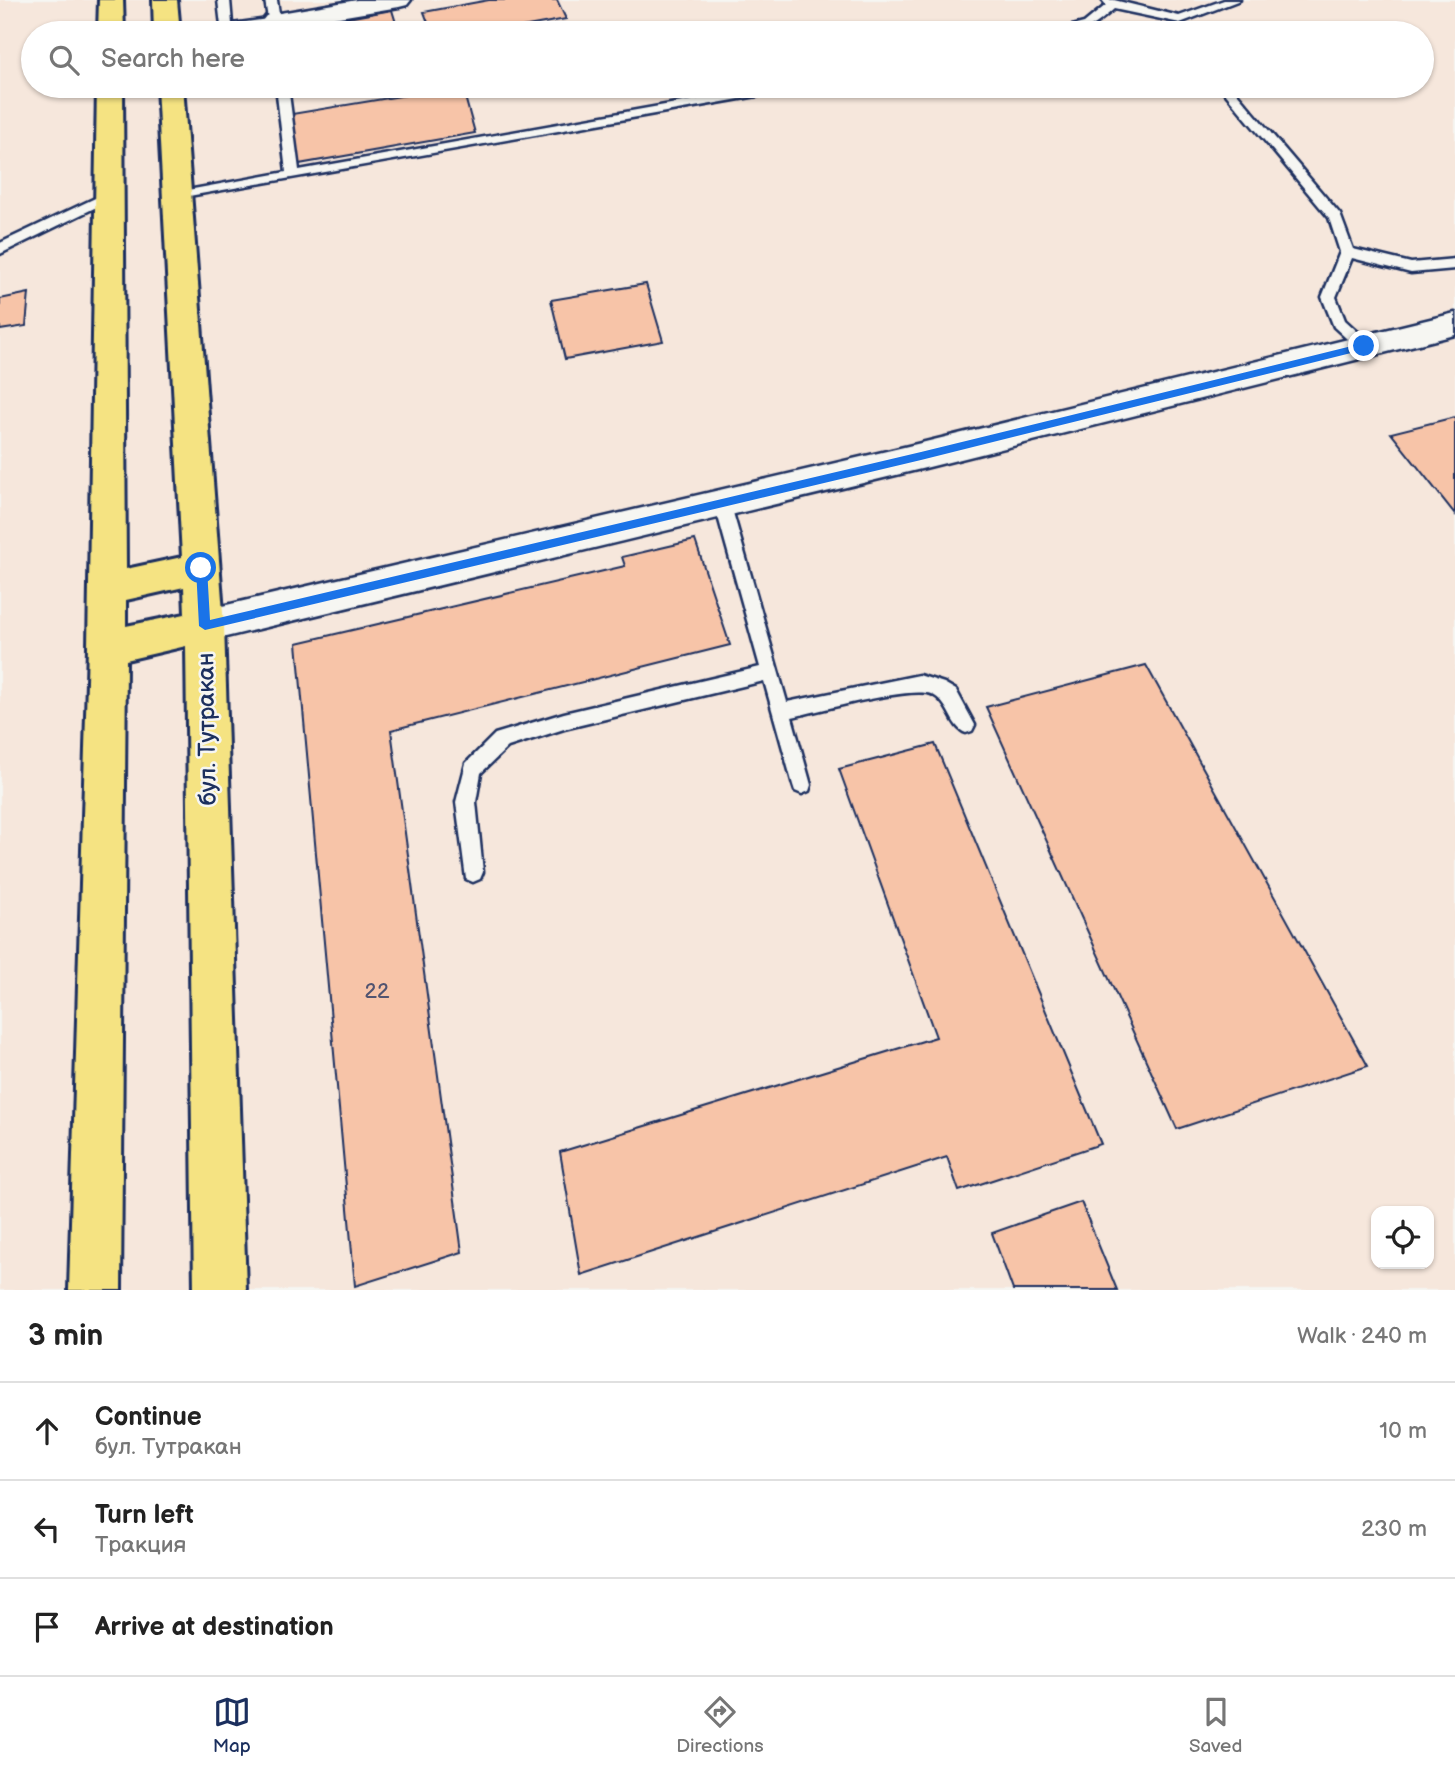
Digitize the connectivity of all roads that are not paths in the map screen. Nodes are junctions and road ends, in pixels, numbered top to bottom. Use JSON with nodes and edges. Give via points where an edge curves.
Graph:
{"nodes":[{"id":1,"x":111,"y":0,"type":"edge"},
{"id":2,"x":164,"y":0,"type":"edge"},
{"id":3,"x":224,"y":0,"type":"edge"},
{"id":4,"x":399,"y":0,"type":"edge"},
{"id":5,"x":1234,"y":0,"type":"edge"},
{"id":6,"x":1110,"y":2,"type":"edge"},
{"id":7,"x":274,"y":18,"type":"edge"},
{"id":8,"x":1180,"y":20,"type":"joint"},
{"id":9,"x":111,"y":21,"type":"edge"},
{"id":10,"x":165,"y":21,"type":"edge"},
{"id":11,"x":226,"y":21,"type":"edge"},
{"id":12,"x":1093,"y":21,"type":"edge"},
{"id":13,"x":110,"y":98,"type":"edge"},
{"id":14,"x":171,"y":98,"type":"edge"},
{"id":15,"x":283,"y":98,"type":"edge"},
{"id":16,"x":724,"y":98,"type":"edge"},
{"id":17,"x":1235,"y":98,"type":"edge"},
{"id":18,"x":293,"y":175,"type":"junction"},
{"id":19,"x":177,"y":195,"type":"junction"},
{"id":20,"x":108,"y":197,"type":"junction"},
{"id":21,"x":0,"y":249,"type":"edge"},
{"id":22,"x":1347,"y":252,"type":"junction"},
{"id":23,"x":1455,"y":264,"type":"edge"},
{"id":24,"x":1452,"y":329,"type":"edge"},
{"id":25,"x":1364,"y":346,"type":"junction"},
{"id":26,"x":722,"y":502,"type":"junction"},
{"id":27,"x":201,"y":568,"type":"junction"},
{"id":28,"x":106,"y":589,"type":"junction"},
{"id":29,"x":205,"y":626,"type":"junction"},
{"id":30,"x":107,"y":647,"type":"junction"},
{"id":31,"x":770,"y":672,"type":"junction"},
{"id":32,"x":780,"y":711,"type":"junction"},
{"id":33,"x":966,"y":725,"type":"dead end"},
{"id":34,"x":802,"y":785,"type":"dead end"},
{"id":35,"x":473,"y":872,"type":"dead end"},
{"id":36,"x":95,"y":1290,"type":"edge"},
{"id":37,"x":220,"y":1290,"type":"edge"}],
"edges":[{"from":1,"to":9,"type":"main road"},
{"from":2,"to":10,"type":"main road"},
{"from":3,"to":11,"type":"lane"},
{"from":4,"to":7,"type":"street"},
{"from":5,"to":8,"type":"lane"},
{"from":6,"to":8,"type":"lane"},
{"from":6,"to":12,"type":"lane"},
{"from":13,"to":20,"type":"main road"},
{"from":14,"to":19,"type":"main road","name":"бул. Тутракан"},
{"from":15,"to":18,"type":"lane"},
{"from":16,"to":18,"type":"lane"},
{"from":17,"to":22,"type":"lane","via":[[1335,217]]},
{"from":18,"to":19,"type":"lane"},
{"from":19,"to":27,"type":"main road","name":"бул. Тутракан"},
{"from":20,"to":21,"type":"lane"},
{"from":20,"to":28,"type":"main road"},
{"from":22,"to":23,"type":"lane","via":[[1411,268]]},
{"from":22,"to":25,"type":"lane","via":[[1329,297],[1339,323]]},
{"from":24,"to":25,"type":"street"},
{"from":25,"to":26,"type":"street"},
{"from":26,"to":29,"type":"street"},
{"from":26,"to":31,"type":"lane"},
{"from":27,"to":28,"type":"main road"},
{"from":27,"to":29,"type":"main road","name":"бул. Тутракан"},
{"from":28,"to":30,"type":"main road"},
{"from":29,"to":30,"type":"main road"},
{"from":29,"to":37,"type":"main road","name":"бул. Тутракан"},
{"from":30,"to":36,"type":"main road"},
{"from":31,"to":32,"type":"lane"},
{"from":31,"to":35,"type":"lane","via":[[502,740],[473,769],[468,791]]},
{"from":32,"to":33,"type":"lane","via":[[919,683],[954,698]]},
{"from":32,"to":34,"type":"lane"}]}
